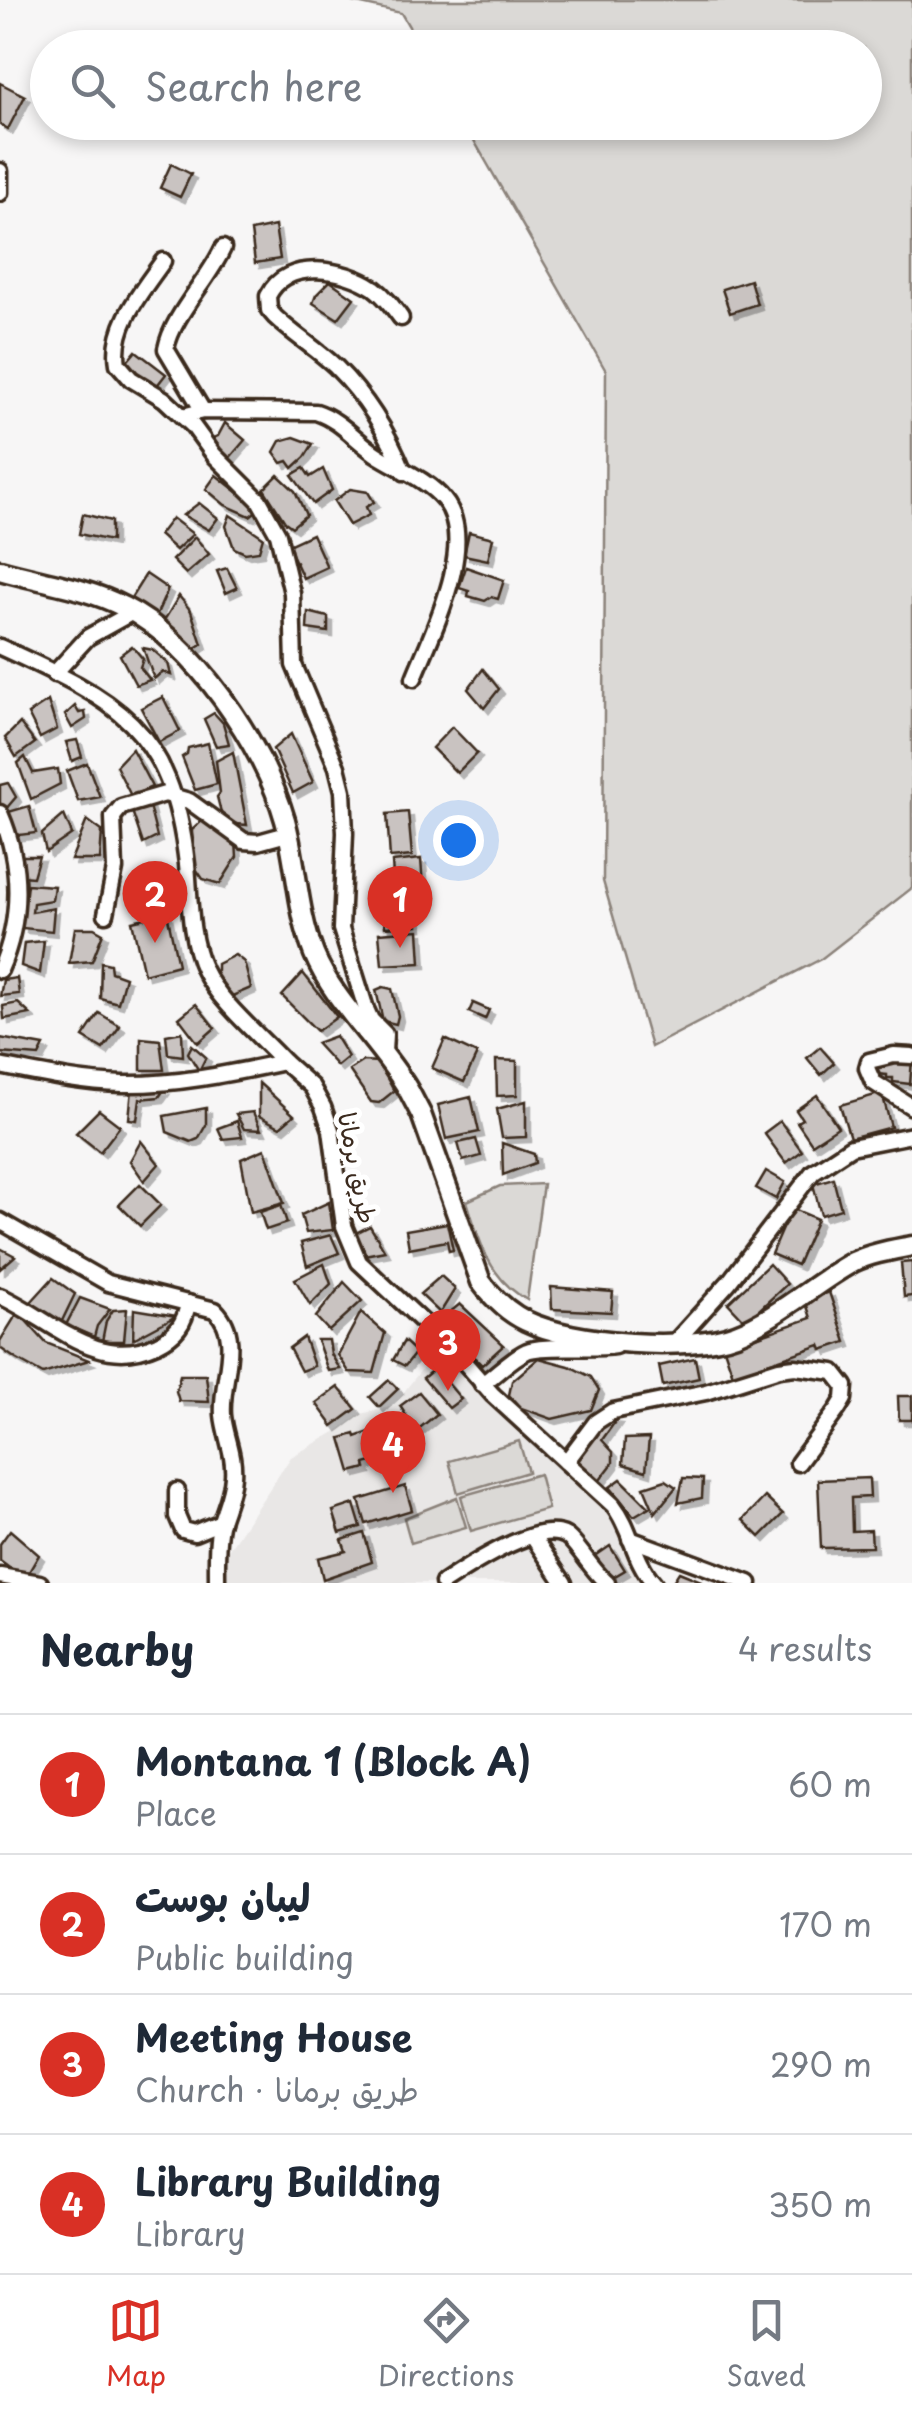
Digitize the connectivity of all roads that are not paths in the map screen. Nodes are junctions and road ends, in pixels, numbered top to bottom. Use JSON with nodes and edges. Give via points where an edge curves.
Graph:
{"nodes":[{"id":1,"x":0,"y":171,"type":"edge"},
{"id":2,"x":0,"y":193,"type":"edge"},
{"id":3,"x":223,"y":248,"type":"dead end"},
{"id":4,"x":164,"y":261,"type":"dead end"},
{"id":5,"x":401,"y":318,"type":"dead end"},
{"id":6,"x":203,"y":411,"type":"junction"},
{"id":7,"x":182,"y":416,"type":"junction"},
{"id":8,"x":405,"y":472,"type":"junction"},
{"id":9,"x":0,"y":570,"type":"edge"},
{"id":10,"x":133,"y":612,"type":"junction"},
{"id":11,"x":0,"y":647,"type":"edge"},
{"id":12,"x":54,"y":674,"type":"junction"},
{"id":13,"x":414,"y":678,"type":"dead end"},
{"id":14,"x":174,"y":796,"type":"junction"},
{"id":15,"x":0,"y":813,"type":"edge"},
{"id":16,"x":288,"y":834,"type":"junction"},
{"id":17,"x":106,"y":914,"type":"dead end"},
{"id":18,"x":0,"y":970,"type":"edge"},
{"id":19,"x":384,"y":1052,"type":"junction"},
{"id":20,"x":912,"y":1056,"type":"edge"},
{"id":21,"x":284,"y":1062,"type":"junction"},
{"id":22,"x":0,"y":1066,"type":"edge"},
{"id":23,"x":912,"y":1107,"type":"edge"},
{"id":24,"x":912,"y":1135,"type":"edge"},
{"id":25,"x":0,"y":1221,"type":"edge"},
{"id":26,"x":912,"y":1246,"type":"edge"},
{"id":27,"x":0,"y":1296,"type":"edge"},
{"id":28,"x":188,"y":1303,"type":"junction"},
{"id":29,"x":675,"y":1342,"type":"junction"},
{"id":30,"x":629,"y":1344,"type":"junction"},
{"id":31,"x":482,"y":1384,"type":"junction"},
{"id":32,"x":566,"y":1462,"type":"junction"},
{"id":33,"x":798,"y":1463,"type":"dead end"},
{"id":34,"x":177,"y":1491,"type":"dead end"},
{"id":35,"x":221,"y":1522,"type":"junction"},
{"id":36,"x":534,"y":1537,"type":"junction"},
{"id":37,"x":630,"y":1539,"type":"junction"},
{"id":38,"x":0,"y":1576,"type":"edge"},
{"id":39,"x":43,"y":1583,"type":"edge"},
{"id":40,"x":217,"y":1583,"type":"edge"},
{"id":41,"x":443,"y":1583,"type":"edge"},
{"id":42,"x":564,"y":1583,"type":"edge"},
{"id":43,"x":607,"y":1583,"type":"edge"},
{"id":44,"x":654,"y":1583,"type":"edge"},
{"id":45,"x":748,"y":1583,"type":"edge"}],
"edges":[{"from":1,"to":2,"type":"street"},
{"from":3,"to":6,"type":"street","via":[[166,349]]},
{"from":4,"to":7,"type":"street","via":[[120,333],[117,357],[123,372]]},
{"from":5,"to":8,"type":"street","via":[[374,288],[328,271],[284,277],[268,296],[275,317],[333,364],[372,409]]},
{"from":6,"to":7,"type":"street"},
{"from":6,"to":8,"type":"street","via":[[316,412]]},
{"from":7,"to":19,"type":"street","via":[[259,500],[278,534],[292,593],[294,665],[342,790],[341,929],[366,1008],[385,1034]]},
{"from":8,"to":13,"type":"street","via":[[446,502],[457,547]]},
{"from":9,"to":10,"type":"main road","via":[[70,586]]},
{"from":10,"to":12,"type":"street","via":[[88,637]]},
{"from":10,"to":16,"type":"main road","via":[[210,680],[232,710],[272,785]]},
{"from":11,"to":12,"type":"street","name":"طريق برمانا"},
{"from":12,"to":14,"type":"street","name":"طريق برمانا","via":[[135,725],[166,771]]},
{"from":14,"to":16,"type":"street","via":[[244,841]]},
{"from":14,"to":17,"type":"street","via":[[159,793],[115,811]]},
{"from":14,"to":21,"type":"street","name":"طريق برمانا","via":[[205,974]]},
{"from":15,"to":18,"type":"street","via":[[17,871],[14,930]]},
{"from":16,"to":19,"type":"main road","via":[[316,958]]},
{"from":19,"to":30,"type":"main road","via":[[421,1114],[474,1264],[493,1299],[546,1329]]},
{"from":20,"to":23,"type":"street","via":[[879,1058],[867,1068],[873,1082]]},
{"from":21,"to":22,"type":"street","via":[[124,1084]]},
{"from":21,"to":31,"type":"street","name":"طريق برمانا","via":[[324,1108],[344,1226],[359,1262]]},
{"from":24,"to":29,"type":"street","via":[[851,1147],[824,1163]]},
{"from":25,"to":28,"type":"street","via":[[108,1283]]},
{"from":26,"to":29,"type":"main road","via":[[854,1262],[740,1332]]},
{"from":27,"to":28,"type":"street","via":[[80,1343],[116,1353],[163,1341],[178,1330]]},
{"from":28,"to":35,"type":"street","via":[[215,1310],[229,1337],[224,1416],[234,1470]]},
{"from":29,"to":30,"type":"main road"},
{"from":30,"to":31,"type":"street","via":[[535,1348]]},
{"from":31,"to":32,"type":"street","name":"طريق برمانا"},
{"from":32,"to":33,"type":"street","via":[[596,1422],[613,1411],[779,1369],[834,1372],[845,1386],[844,1399]]},
{"from":32,"to":37,"type":"street","name":"طريق برمانا","via":[[613,1505]]},
{"from":34,"to":35,"type":"street","via":[[183,1530],[194,1533]]},
{"from":35,"to":40,"type":"street"},
{"from":36,"to":41,"type":"street"},
{"from":36,"to":42,"type":"street"},
{"from":36,"to":43,"type":"street","via":[[570,1538]]},
{"from":37,"to":44,"type":"street","name":"طريق برمانا"},
{"from":37,"to":45,"type":"street"},
{"from":38,"to":39,"type":"street"}]}
